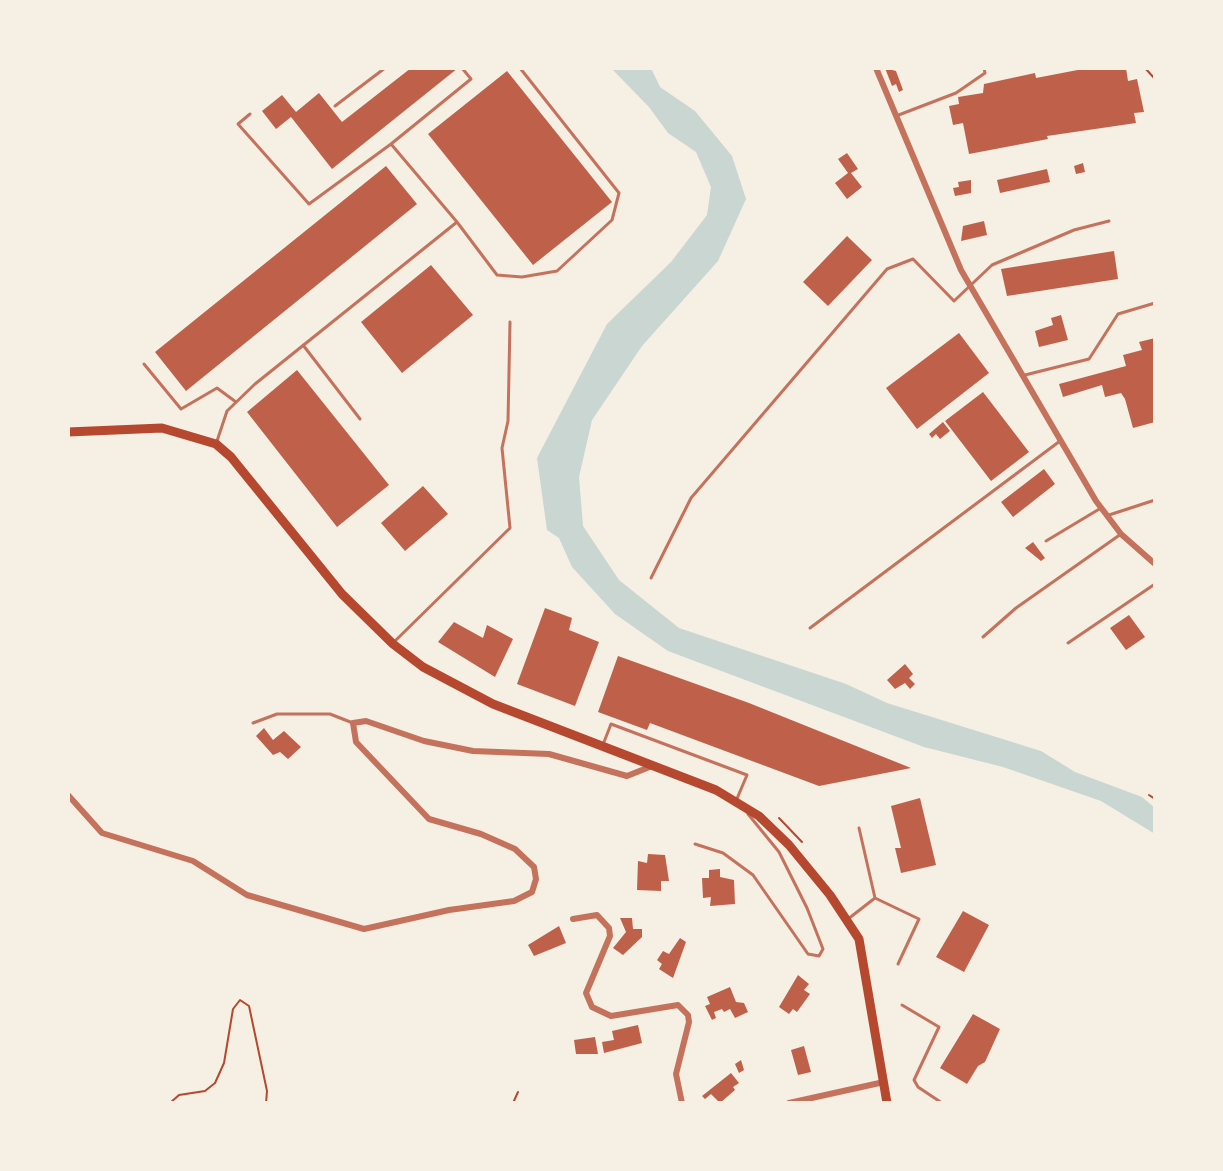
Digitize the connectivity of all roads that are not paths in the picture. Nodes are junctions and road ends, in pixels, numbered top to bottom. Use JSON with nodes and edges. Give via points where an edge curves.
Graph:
{"nodes":[{"id":1,"x":385,"y":68,"type":"edge"},
{"id":2,"x":462,"y":68,"type":"edge"},
{"id":3,"x":520,"y":68,"type":"edge"},
{"id":4,"x":876,"y":68,"type":"edge"},
{"id":5,"x":984,"y":68,"type":"edge"},
{"id":6,"x":335,"y":106,"type":"dead end"},
{"id":7,"x":250,"y":114,"type":"dead end"},
{"id":8,"x":895,"y":116,"type":"junction"},
{"id":9,"x":391,"y":144,"type":"junction"},
{"id":10,"x":1109,"y":221,"type":"dead end"},
{"id":11,"x":457,"y":222,"type":"junction"},
{"id":12,"x":971,"y":287,"type":"junction"},
{"id":13,"x":1155,"y":303,"type":"edge"},
{"id":14,"x":510,"y":322,"type":"dead end"},
{"id":15,"x":303,"y":345,"type":"junction"},
{"id":16,"x":144,"y":364,"type":"dead end"},
{"id":17,"x":1025,"y":375,"type":"junction"},
{"id":18,"x":236,"y":402,"type":"junction"},
{"id":19,"x":360,"y":419,"type":"dead end"},
{"id":20,"x":68,"y":432,"type":"edge"},
{"id":21,"x":1061,"y":440,"type":"junction"},
{"id":22,"x":216,"y":444,"type":"junction"},
{"id":23,"x":1155,"y":500,"type":"edge"},
{"id":24,"x":1102,"y":508,"type":"junction"},
{"id":25,"x":1108,"y":516,"type":"junction"},
{"id":26,"x":1121,"y":534,"type":"junction"},
{"id":27,"x":1046,"y":541,"type":"dead end"},
{"id":28,"x":1155,"y":564,"type":"edge"},
{"id":29,"x":651,"y":578,"type":"dead end"},
{"id":30,"x":1155,"y":584,"type":"edge"},
{"id":31,"x":810,"y":628,"type":"dead end"},
{"id":32,"x":983,"y":637,"type":"dead end"},
{"id":33,"x":1068,"y":643,"type":"dead end"},
{"id":34,"x":393,"y":644,"type":"junction"},
{"id":35,"x":253,"y":723,"type":"dead end"},
{"id":36,"x":353,"y":723,"type":"junction"},
{"id":37,"x":602,"y":745,"type":"junction"},
{"id":38,"x":652,"y":766,"type":"junction"},
{"id":39,"x":68,"y":795,"type":"edge"},
{"id":40,"x":740,"y":804,"type":"junction"},
{"id":41,"x":859,"y":828,"type":"dead end"},
{"id":42,"x":695,"y":844,"type":"dead end"},
{"id":43,"x":875,"y":898,"type":"junction"},
{"id":44,"x":573,"y":919,"type":"dead end"},
{"id":45,"x":848,"y":919,"type":"junction"},
{"id":46,"x":898,"y":964,"type":"dead end"},
{"id":47,"x":902,"y":1005,"type":"dead end"},
{"id":48,"x":884,"y":1082,"type":"junction"},
{"id":49,"x":682,"y":1103,"type":"edge"},
{"id":50,"x":789,"y":1103,"type":"edge"},
{"id":51,"x":887,"y":1103,"type":"edge"},
{"id":52,"x":942,"y":1103,"type":"edge"}],
"edges":[{"from":1,"to":6,"type":"lane"},
{"from":2,"to":9,"type":"lane","via":[[471,79]]},
{"from":3,"to":11,"type":"lane","via":[[619,193],[612,220],[557,271],[522,277],[497,275]]},
{"from":4,"to":8,"type":"street"},
{"from":5,"to":8,"type":"lane","via":[[985,73],[956,93]]},
{"from":7,"to":9,"type":"lane","via":[[238,124],[309,204]]},
{"from":8,"to":12,"type":"street"},
{"from":9,"to":11,"type":"lane"},
{"from":10,"to":12,"type":"lane","via":[[992,265]]},
{"from":11,"to":15,"type":"lane"},
{"from":12,"to":17,"type":"street"},
{"from":12,"to":29,"type":"lane","via":[[954,301],[913,259],[887,269],[691,498]]},
{"from":13,"to":17,"type":"lane","via":[[1118,314],[1089,359]]},
{"from":14,"to":34,"type":"lane","via":[[508,421],[502,448],[510,528]]},
{"from":15,"to":18,"type":"lane"},
{"from":15,"to":19,"type":"lane"},
{"from":16,"to":18,"type":"lane","via":[[181,409],[217,388]]},
{"from":17,"to":21,"type":"street"},
{"from":18,"to":22,"type":"lane","via":[[227,411]]},
{"from":20,"to":22,"type":"main road","via":[[162,428]]},
{"from":21,"to":24,"type":"street"},
{"from":21,"to":31,"type":"lane"},
{"from":22,"to":34,"type":"main road","via":[[342,594]]},
{"from":23,"to":25,"type":"lane"},
{"from":24,"to":25,"type":"street"},
{"from":24,"to":27,"type":"lane"},
{"from":25,"to":26,"type":"street"},
{"from":26,"to":28,"type":"street"},
{"from":26,"to":32,"type":"lane"},
{"from":30,"to":33,"type":"lane"},
{"from":34,"to":37,"type":"main road","via":[[423,667],[493,704]]},
{"from":35,"to":36,"type":"lane","via":[[277,714],[330,714]]},
{"from":36,"to":38,"type":"street","via":[[366,721],[473,751],[549,754],[627,776]]},
{"from":36,"to":39,"type":"street","via":[[356,742],[429,819],[515,849],[534,867],[532,892],[514,901],[364,929],[247,895],[193,861],[102,833]]},
{"from":37,"to":38,"type":"main road"},
{"from":37,"to":40,"type":"lane","via":[[611,724],[747,775]]},
{"from":38,"to":40,"type":"main road"},
{"from":40,"to":42,"type":"lane","via":[[779,852],[823,949],[819,956],[808,954],[753,875],[723,853]]},
{"from":40,"to":45,"type":"main road","via":[[789,845]]},
{"from":41,"to":43,"type":"lane"},
{"from":43,"to":45,"type":"lane"},
{"from":43,"to":46,"type":"lane","via":[[919,919]]},
{"from":44,"to":49,"type":"street","via":[[597,915],[609,928],[586,993],[592,1007],[611,1016],[678,1005],[688,1015],[676,1074]]},
{"from":45,"to":48,"type":"main road","via":[[859,939]]},
{"from":47,"to":52,"type":"lane","via":[[939,1027],[914,1080]]},
{"from":48,"to":50,"type":"street"},
{"from":48,"to":51,"type":"main road"}]}
